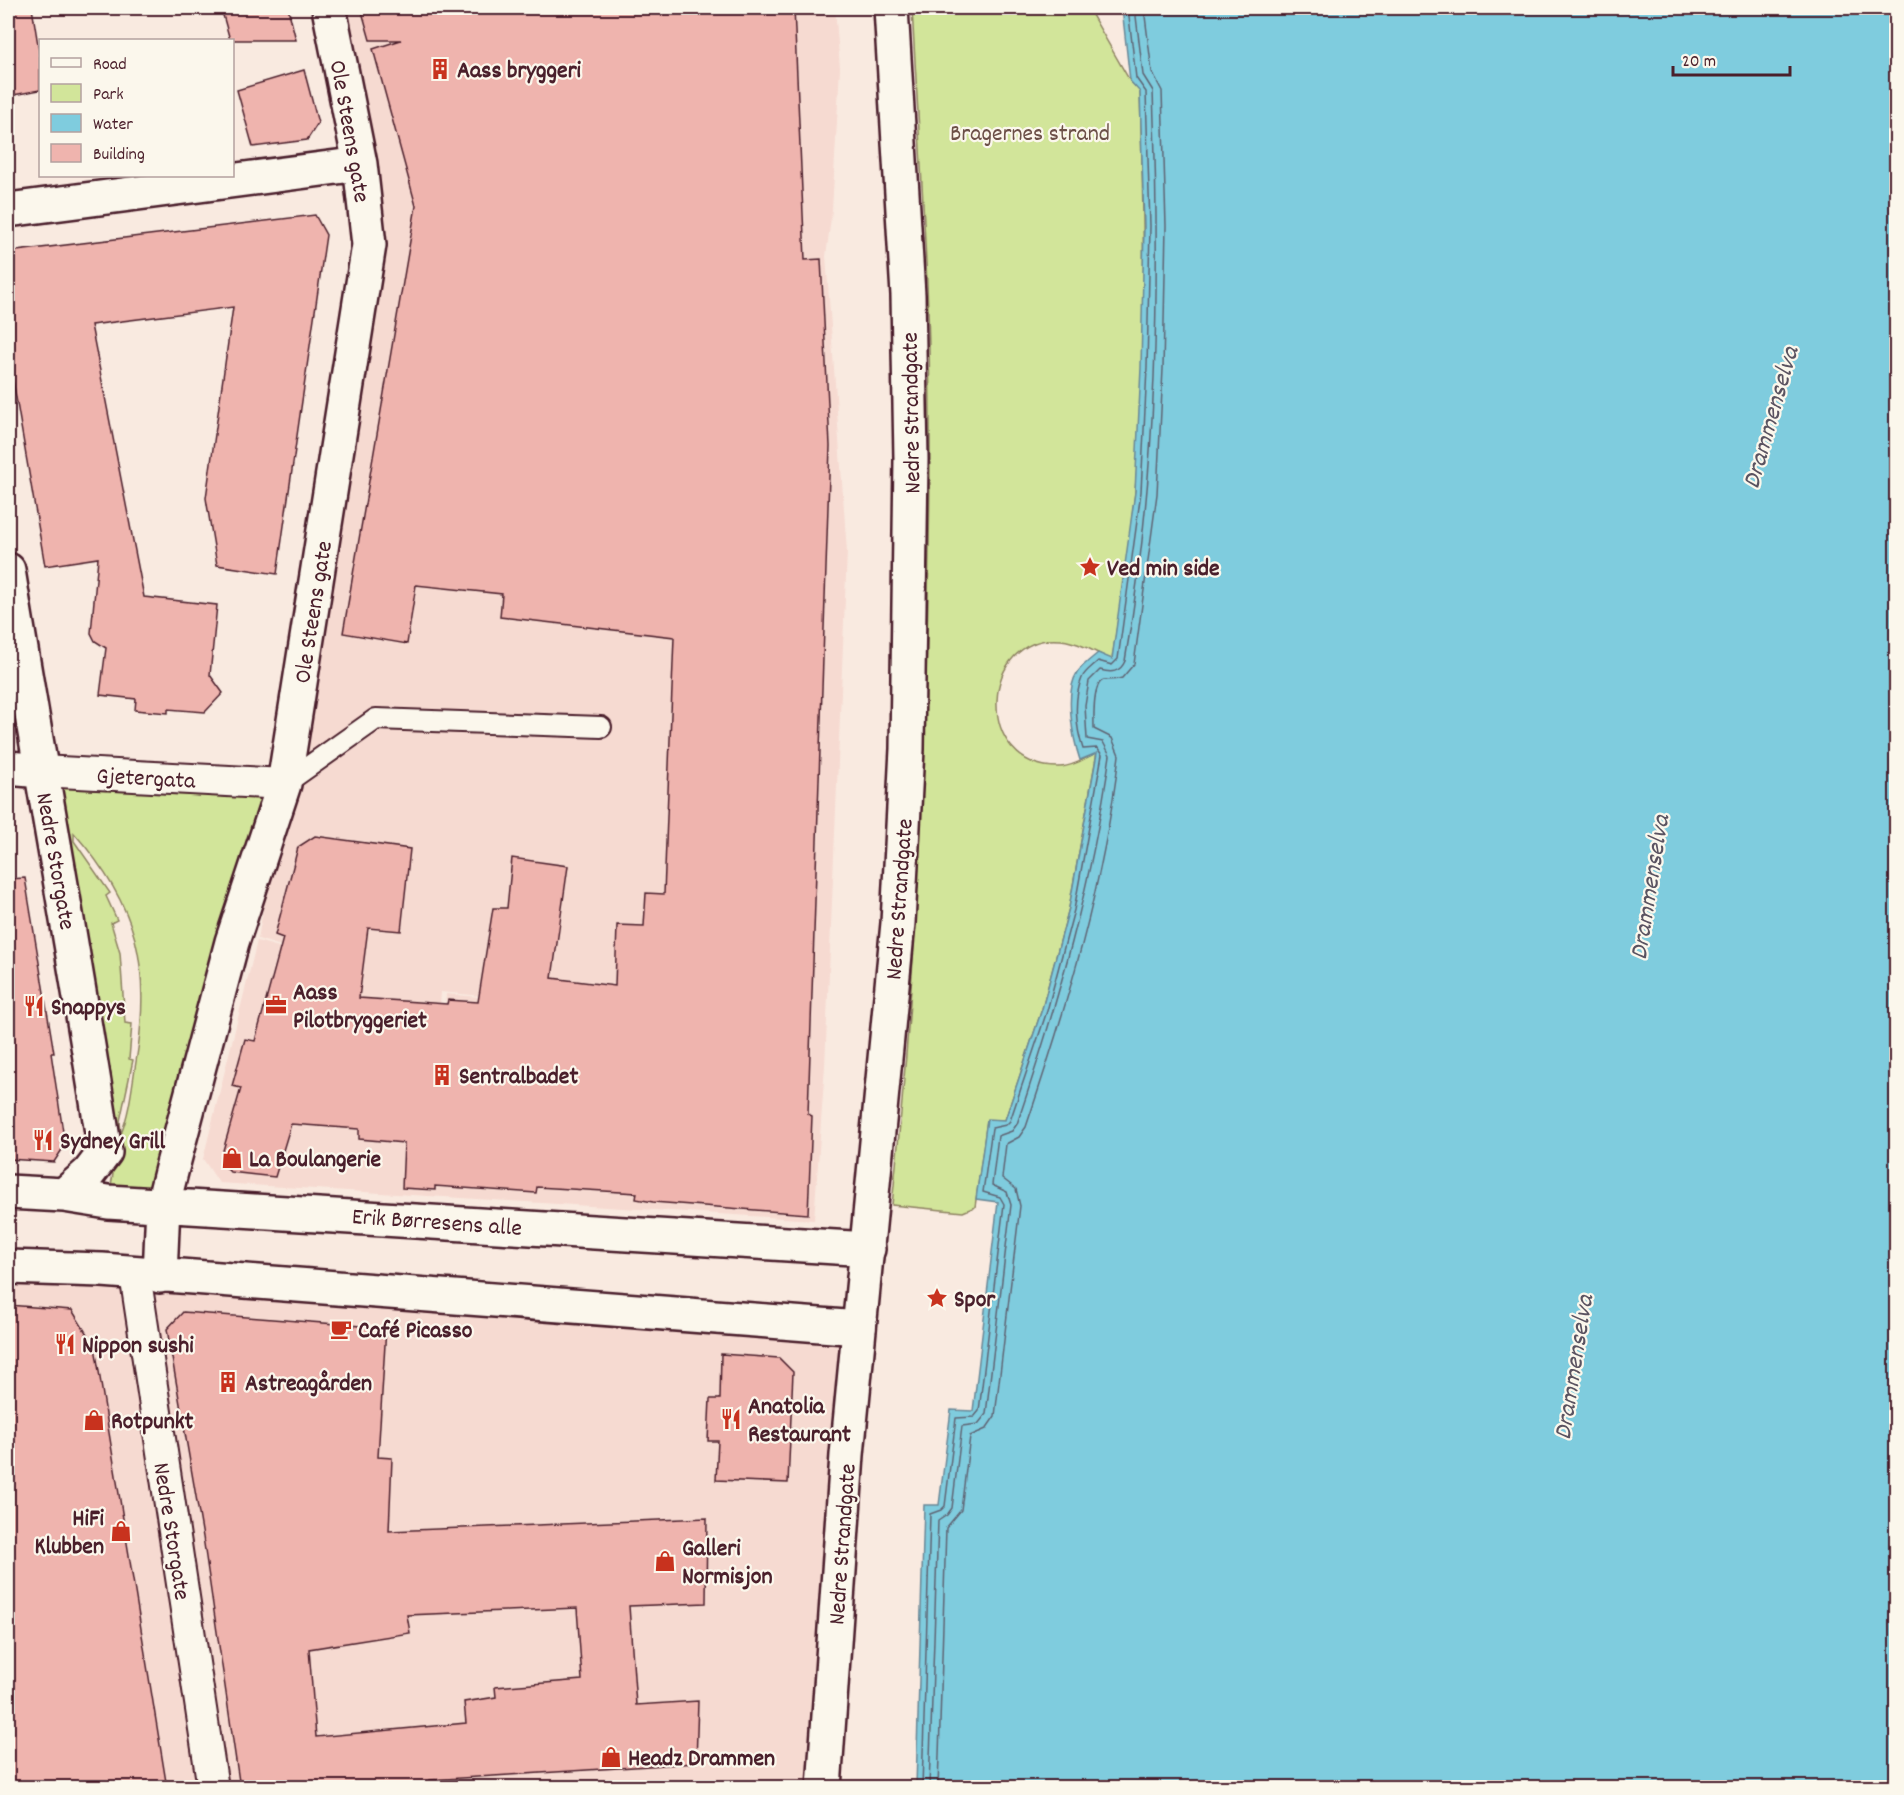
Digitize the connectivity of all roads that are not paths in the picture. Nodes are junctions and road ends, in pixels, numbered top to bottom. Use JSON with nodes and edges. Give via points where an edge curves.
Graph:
{"nodes":[{"id":1,"x":329,"y":8,"type":"edge"},
{"id":2,"x":891,"y":8,"type":"edge"},
{"id":3,"x":360,"y":164,"type":"junction"},
{"id":4,"x":8,"y":210,"type":"edge"},
{"id":5,"x":8,"y":570,"type":"edge"},
{"id":6,"x":601,"y":727,"type":"dead end"},
{"id":7,"x":8,"y":768,"type":"edge"},
{"id":8,"x":41,"y":771,"type":"junction"},
{"id":9,"x":284,"y":784,"type":"junction"},
{"id":10,"x":8,"y":1192,"type":"edge"},
{"id":11,"x":64,"y":1195,"type":"junction"},
{"id":12,"x":163,"y":1204,"type":"junction"},
{"id":13,"x":868,"y":1249,"type":"junction"},
{"id":14,"x":8,"y":1267,"type":"edge"},
{"id":15,"x":148,"y":1275,"type":"junction"},
{"id":16,"x":860,"y":1328,"type":"junction"},
{"id":17,"x":213,"y":1788,"type":"edge"},
{"id":18,"x":824,"y":1788,"type":"edge"}],
"edges":[{"from":1,"to":3,"type":"street","name":"Ole Steens gate"},
{"from":2,"to":13,"type":"street","name":"Nedre Strandgate","via":[[909,306],[907,749],[898,923]]},
{"from":3,"to":4,"type":"street"},
{"from":3,"to":9,"type":"street","name":"Ole Steens gate","via":[[369,245]]},
{"from":5,"to":8,"type":"street","name":"Nedre Storgate"},
{"from":6,"to":9,"type":"lane","via":[[376,719]]},
{"from":7,"to":8,"type":"street","name":"Gjetergata"},
{"from":8,"to":9,"type":"street","name":"Gjetergata"},
{"from":8,"to":11,"type":"street","name":"Nedre Storgate","via":[[105,1152]]},
{"from":9,"to":12,"type":"street","name":"Ole Steens gate","via":[[232,942]]},
{"from":10,"to":11,"type":"street","name":"Erik Børresens alle"},
{"from":11,"to":12,"type":"street","name":"Erik Børresens alle"},
{"from":12,"to":13,"type":"street","name":"Erik Børresens alle"},
{"from":12,"to":15,"type":"street","name":"Ole Steens gate"},
{"from":13,"to":16,"type":"street","name":"Nedre Strandgate"},
{"from":14,"to":15,"type":"street"},
{"from":15,"to":16,"type":"street"},
{"from":15,"to":17,"type":"street","name":"Nedre Storgate"},
{"from":16,"to":18,"type":"street","name":"Nedre Strandgate","via":[[847,1455]]}]}
